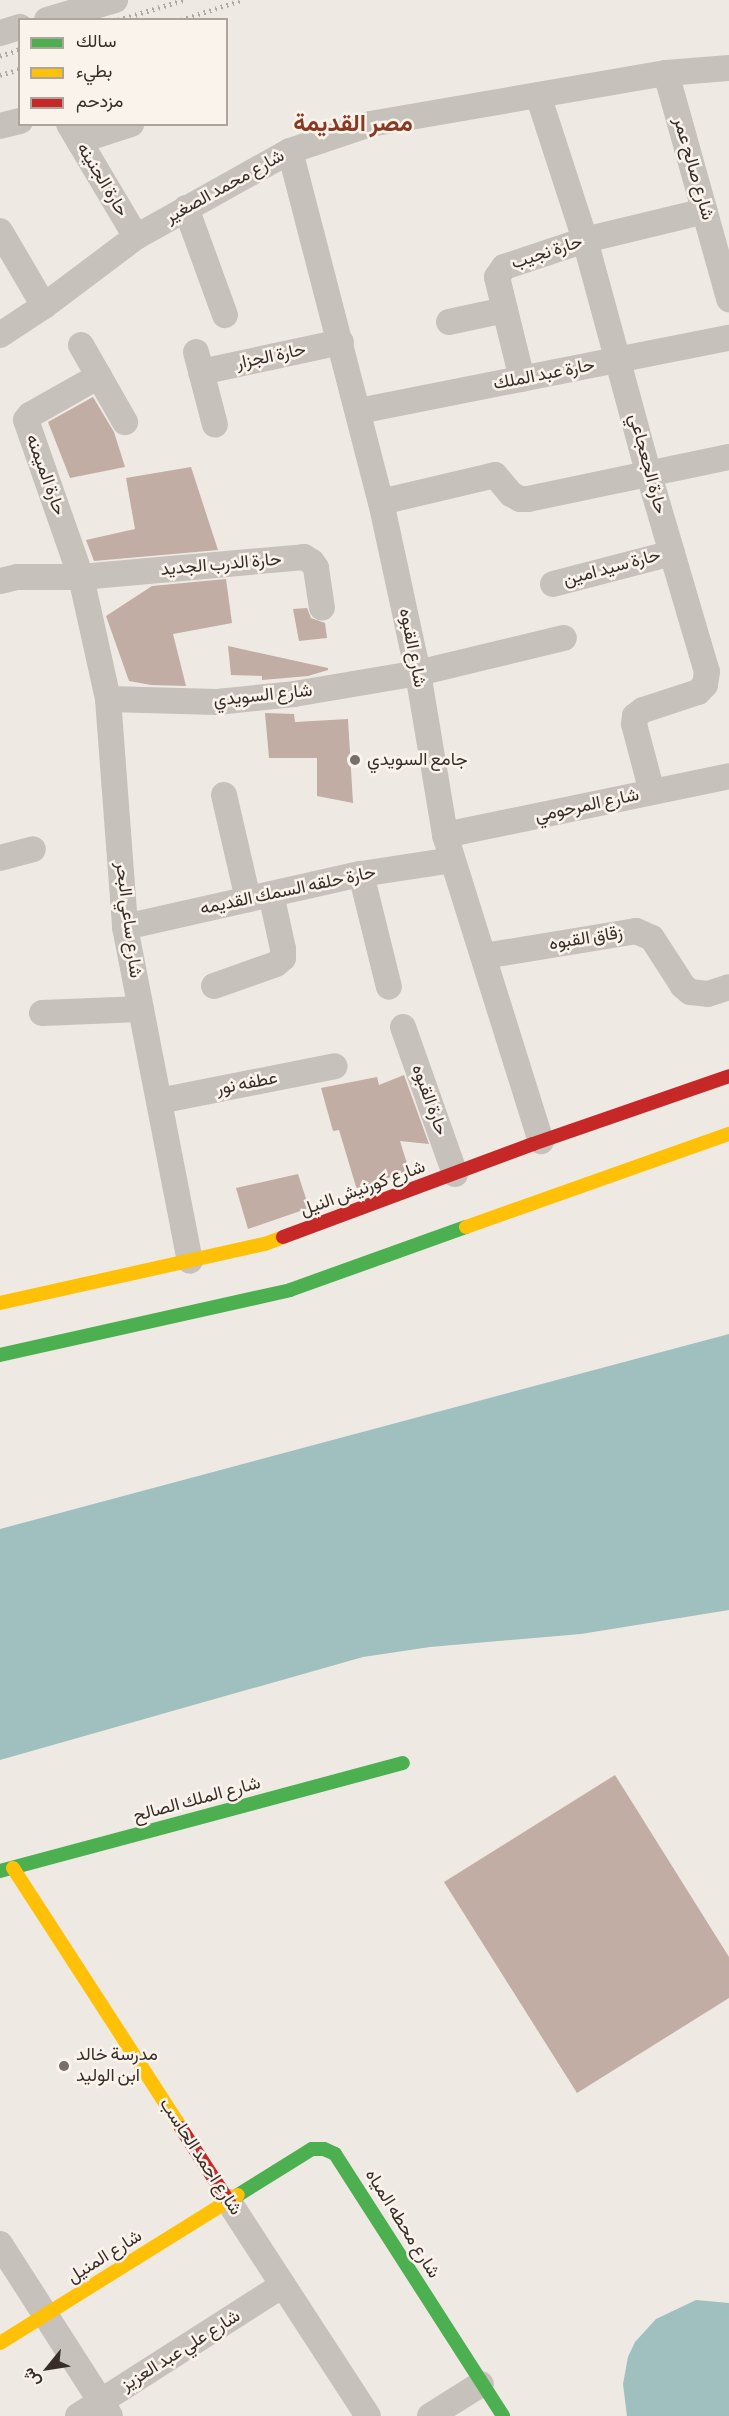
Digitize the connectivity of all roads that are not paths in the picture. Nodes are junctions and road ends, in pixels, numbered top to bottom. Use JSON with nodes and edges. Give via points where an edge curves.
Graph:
{"nodes":[{"id":1,"x":115,"y":0,"type":"edge"},
{"id":2,"x":54,"y":18,"type":"edge"},
{"id":3,"x":18,"y":28,"type":"edge"},
{"id":4,"x":0,"y":33,"type":"edge"},
{"id":5,"x":729,"y":68,"type":"edge"},
{"id":6,"x":666,"y":73,"type":"junction"},
{"id":7,"x":538,"y":95,"type":"junction"},
{"id":8,"x":18,"y":122,"type":"edge"},
{"id":9,"x":0,"y":126,"type":"edge"},
{"id":10,"x":118,"y":126,"type":"edge"},
{"id":11,"x":74,"y":133,"type":"edge"},
{"id":12,"x":290,"y":152,"type":"junction"},
{"id":13,"x":186,"y":208,"type":"junction"},
{"id":14,"x":715,"y":222,"type":"edge"},
{"id":15,"x":0,"y":231,"type":"edge"},
{"id":16,"x":136,"y":237,"type":"junction"},
{"id":17,"x":585,"y":240,"type":"junction"},
{"id":18,"x":729,"y":299,"type":"edge"},
{"id":19,"x":44,"y":306,"type":"junction"},
{"id":20,"x":505,"y":310,"type":"junction"},
{"id":21,"x":225,"y":315,"type":"dead end"},
{"id":22,"x":449,"y":322,"type":"dead end"},
{"id":23,"x":0,"y":335,"type":"edge"},
{"id":24,"x":729,"y":338,"type":"edge"},
{"id":25,"x":341,"y":342,"type":"junction"},
{"id":26,"x":81,"y":345,"type":"dead end"},
{"id":27,"x":619,"y":360,"type":"junction"},
{"id":28,"x":99,"y":376,"type":"junction"},
{"id":29,"x":522,"y":379,"type":"junction"},
{"id":30,"x":359,"y":411,"type":"junction"},
{"id":31,"x":125,"y":422,"type":"dead end"},
{"id":32,"x":214,"y":425,"type":"dead end"},
{"id":33,"x":729,"y":457,"type":"edge"},
{"id":34,"x":649,"y":475,"type":"junction"},
{"id":35,"x":381,"y":502,"type":"junction"},
{"id":36,"x":672,"y":553,"type":"junction"},
{"id":37,"x":81,"y":577,"type":"junction"},
{"id":38,"x":0,"y":581,"type":"edge"},
{"id":39,"x":553,"y":584,"type":"dead end"},
{"id":40,"x":322,"y":608,"type":"dead end"},
{"id":41,"x":564,"y":638,"type":"dead end"},
{"id":42,"x":418,"y":673,"type":"junction"},
{"id":43,"x":108,"y":699,"type":"junction"},
{"id":44,"x":729,"y":776,"type":"edge"},
{"id":45,"x":652,"y":792,"type":"junction"},
{"id":46,"x":224,"y":795,"type":"dead end"},
{"id":47,"x":445,"y":835,"type":"junction"},
{"id":48,"x":33,"y":849,"type":"dead end"},
{"id":49,"x":0,"y":858,"type":"edge"},
{"id":50,"x":452,"y":860,"type":"junction"},
{"id":51,"x":361,"y":874,"type":"junction"},
{"id":52,"x":260,"y":897,"type":"junction"},
{"id":53,"x":125,"y":927,"type":"junction"},
{"id":54,"x":484,"y":956,"type":"junction"},
{"id":55,"x":214,"y":986,"type":"dead end"},
{"id":56,"x":389,"y":987,"type":"dead end"},
{"id":57,"x":729,"y":987,"type":"edge"},
{"id":58,"x":141,"y":1009,"type":"junction"},
{"id":59,"x":42,"y":1013,"type":"dead end"},
{"id":60,"x":403,"y":1027,"type":"dead end"},
{"id":61,"x":334,"y":1066,"type":"dead end"},
{"id":62,"x":729,"y":1076,"type":"edge"},
{"id":63,"x":159,"y":1101,"type":"junction"},
{"id":64,"x":729,"y":1134,"type":"edge"},
{"id":65,"x":542,"y":1141,"type":"junction"},
{"id":66,"x":455,"y":1174,"type":"junction"},
{"id":67,"x":190,"y":1261,"type":"junction"},
{"id":68,"x":0,"y":1303,"type":"edge"},
{"id":69,"x":0,"y":1355,"type":"edge"},
{"id":70,"x":403,"y":1763,"type":"dead end"},
{"id":71,"x":6,"y":1869,"type":"edge"},
{"id":72,"x":229,"y":2202,"type":"junction"},
{"id":73,"x":0,"y":2244,"type":"edge"},
{"id":74,"x":284,"y":2285,"type":"junction"},
{"id":75,"x":46,"y":2314,"type":"junction"},
{"id":76,"x":0,"y":2343,"type":"edge"},
{"id":77,"x":481,"y":2384,"type":"junction"},
{"id":78,"x":106,"y":2409,"type":"edge"},
{"id":79,"x":78,"y":2416,"type":"edge"},
{"id":80,"x":368,"y":2416,"type":"edge"},
{"id":81,"x":430,"y":2416,"type":"edge"},
{"id":82,"x":503,"y":2416,"type":"edge"}],
"edges":[{"from":1,"to":2,"type":"street"},
{"from":3,"to":4,"type":"street"},
{"from":5,"to":6,"type":"street","name":"شارع محمد الصغير"},
{"from":6,"to":7,"type":"street","name":"شارع محمد الصغير"},
{"from":6,"to":14,"type":"street","name":"شارع صالح عمر"},
{"from":7,"to":12,"type":"street","name":"شارع محمد الصغير","via":[[370,124]]},
{"from":7,"to":17,"type":"street","name":"حارة الجعجاعي"},
{"from":8,"to":9,"type":"street"},
{"from":10,"to":11,"type":"street"},
{"from":11,"to":16,"type":"street","name":"حارة الجنينه"},
{"from":12,"to":13,"type":"street","name":"شارع محمد الصغير"},
{"from":12,"to":25,"type":"street","name":"شارع القبوه"},
{"from":13,"to":16,"type":"street","name":"شارع محمد الصغير"},
{"from":13,"to":21,"type":"street"},
{"from":14,"to":17,"type":"street","name":"حارة نجيب"},
{"from":14,"to":18,"type":"street","name":"شارع صالح عمر"},
{"from":15,"to":19,"type":"street"},
{"from":16,"to":19,"type":"street","name":"شارع محمد الصغير"},
{"from":17,"to":20,"type":"street","name":"حارة نجيب","via":[[504,267],[497,277]]},
{"from":17,"to":27,"type":"street","name":"حارة الجعجاعي"},
{"from":19,"to":23,"type":"street","name":"شارع محمد الصغير"},
{"from":20,"to":22,"type":"street"},
{"from":20,"to":29,"type":"street","name":"حارة نجيب"},
{"from":24,"to":27,"type":"street","name":"حارة عبد الملك"},
{"from":25,"to":30,"type":"street","name":"شارع القبوه"},
{"from":25,"to":32,"type":"street","name":"حارة الجزار","via":[[198,362]]},
{"from":26,"to":28,"type":"street"},
{"from":27,"to":29,"type":"street","name":"حارة عبد الملك"},
{"from":27,"to":34,"type":"street","name":"حارة الجعجاعي"},
{"from":28,"to":31,"type":"street"},
{"from":28,"to":37,"type":"street","name":"حارة الميمنه","via":[[26,420]]},
{"from":29,"to":30,"type":"street","name":"حارة عبد الملك"},
{"from":30,"to":35,"type":"street","name":"شارع القبوه"},
{"from":33,"to":34,"type":"street"},
{"from":34,"to":35,"type":"street","via":[[520,499],[511,494],[499,477],[489,475]]},
{"from":34,"to":36,"type":"street","name":"حارة الجعجاعي"},
{"from":35,"to":42,"type":"street","name":"شارع القبوه"},
{"from":36,"to":39,"type":"street","name":"حارة سيد امين"},
{"from":36,"to":45,"type":"street","name":"حارة الجعجاعي","via":[[707,672],[705,685],[698,692],[635,716]]},
{"from":37,"to":38,"type":"street","name":"حارة الدرب الجديد","via":[[17,577]]},
{"from":37,"to":40,"type":"street","name":"حارة الدرب الجديد","via":[[304,557],[316,568]]},
{"from":37,"to":43,"type":"street","name":"شارع ساعي البحر"},
{"from":41,"to":42,"type":"street","name":"شارع السويدي"},
{"from":42,"to":43,"type":"street","name":"شارع السويدي","via":[[294,694],[217,702]]},
{"from":42,"to":47,"type":"street","name":"شارع القبوه"},
{"from":43,"to":53,"type":"street","name":"شارع ساعي البحر"},
{"from":44,"to":45,"type":"street","name":"شارع المرحومي"},
{"from":45,"to":47,"type":"street","name":"شارع المرحومي"},
{"from":46,"to":52,"type":"street"},
{"from":47,"to":50,"type":"street","name":"شارع القبوه"},
{"from":48,"to":49,"type":"street"},
{"from":50,"to":51,"type":"street","name":"حارة حلقه السمك القديمه"},
{"from":50,"to":54,"type":"street","name":"شارع القبوه"},
{"from":51,"to":52,"type":"street","name":"حارة حلقه السمك القديمه"},
{"from":51,"to":56,"type":"street"},
{"from":52,"to":53,"type":"street","name":"حارة حلقه السمك القديمه"},
{"from":52,"to":55,"type":"street","via":[[283,949],[283,958]]},
{"from":53,"to":58,"type":"street","name":"شارع ساعي البحر"},
{"from":54,"to":57,"type":"street","name":"زقاق القبوه","via":[[636,931],[652,938],[690,992],[708,994]]},
{"from":54,"to":65,"type":"street","name":"شارع القبوه"},
{"from":58,"to":59,"type":"street"},
{"from":58,"to":63,"type":"street","name":"شارع ساعي البحر"},
{"from":60,"to":66,"type":"street","name":"حارة القبوه"},
{"from":61,"to":63,"type":"street","name":"عطفه نور"},
{"from":62,"to":65,"type":"main road","name":"شارع كورنيش النيل"},
{"from":63,"to":67,"type":"street","name":"شارع ساعي البحر"},
{"from":64,"to":69,"type":"main road","via":[[290,1290]]},
{"from":65,"to":66,"type":"main road","name":"شارع كورنيش النيل"},
{"from":66,"to":67,"type":"main road","name":"شارع كورنيش النيل","via":[[265,1244]]},
{"from":67,"to":68,"type":"main road","name":"شارع كورنيش النيل"},
{"from":70,"to":71,"type":"main road","name":"شارع الملك الصالح"},
{"from":71,"to":72,"type":"main road","name":"شارع احمد الحاسب"},
{"from":72,"to":74,"type":"street","name":"شارع احمد الحاسب"},
{"from":72,"to":75,"type":"main road","name":"شارع المنيل"},
{"from":72,"to":77,"type":"main road","name":"شارع محطه المياه","via":[[312,2149],[335,2154]]},
{"from":73,"to":75,"type":"street"},
{"from":74,"to":78,"type":"street","name":"شارع علي عبد العزيز"},
{"from":74,"to":80,"type":"street","name":"شارع احمد الحاسب"},
{"from":75,"to":76,"type":"main road","name":"شارع المنيل"},
{"from":75,"to":78,"type":"street"},
{"from":77,"to":81,"type":"street"},
{"from":77,"to":82,"type":"main road","name":"شارع محطه المياه"},
{"from":78,"to":79,"type":"street","name":"شارع علي عبد العزيز"}]}
